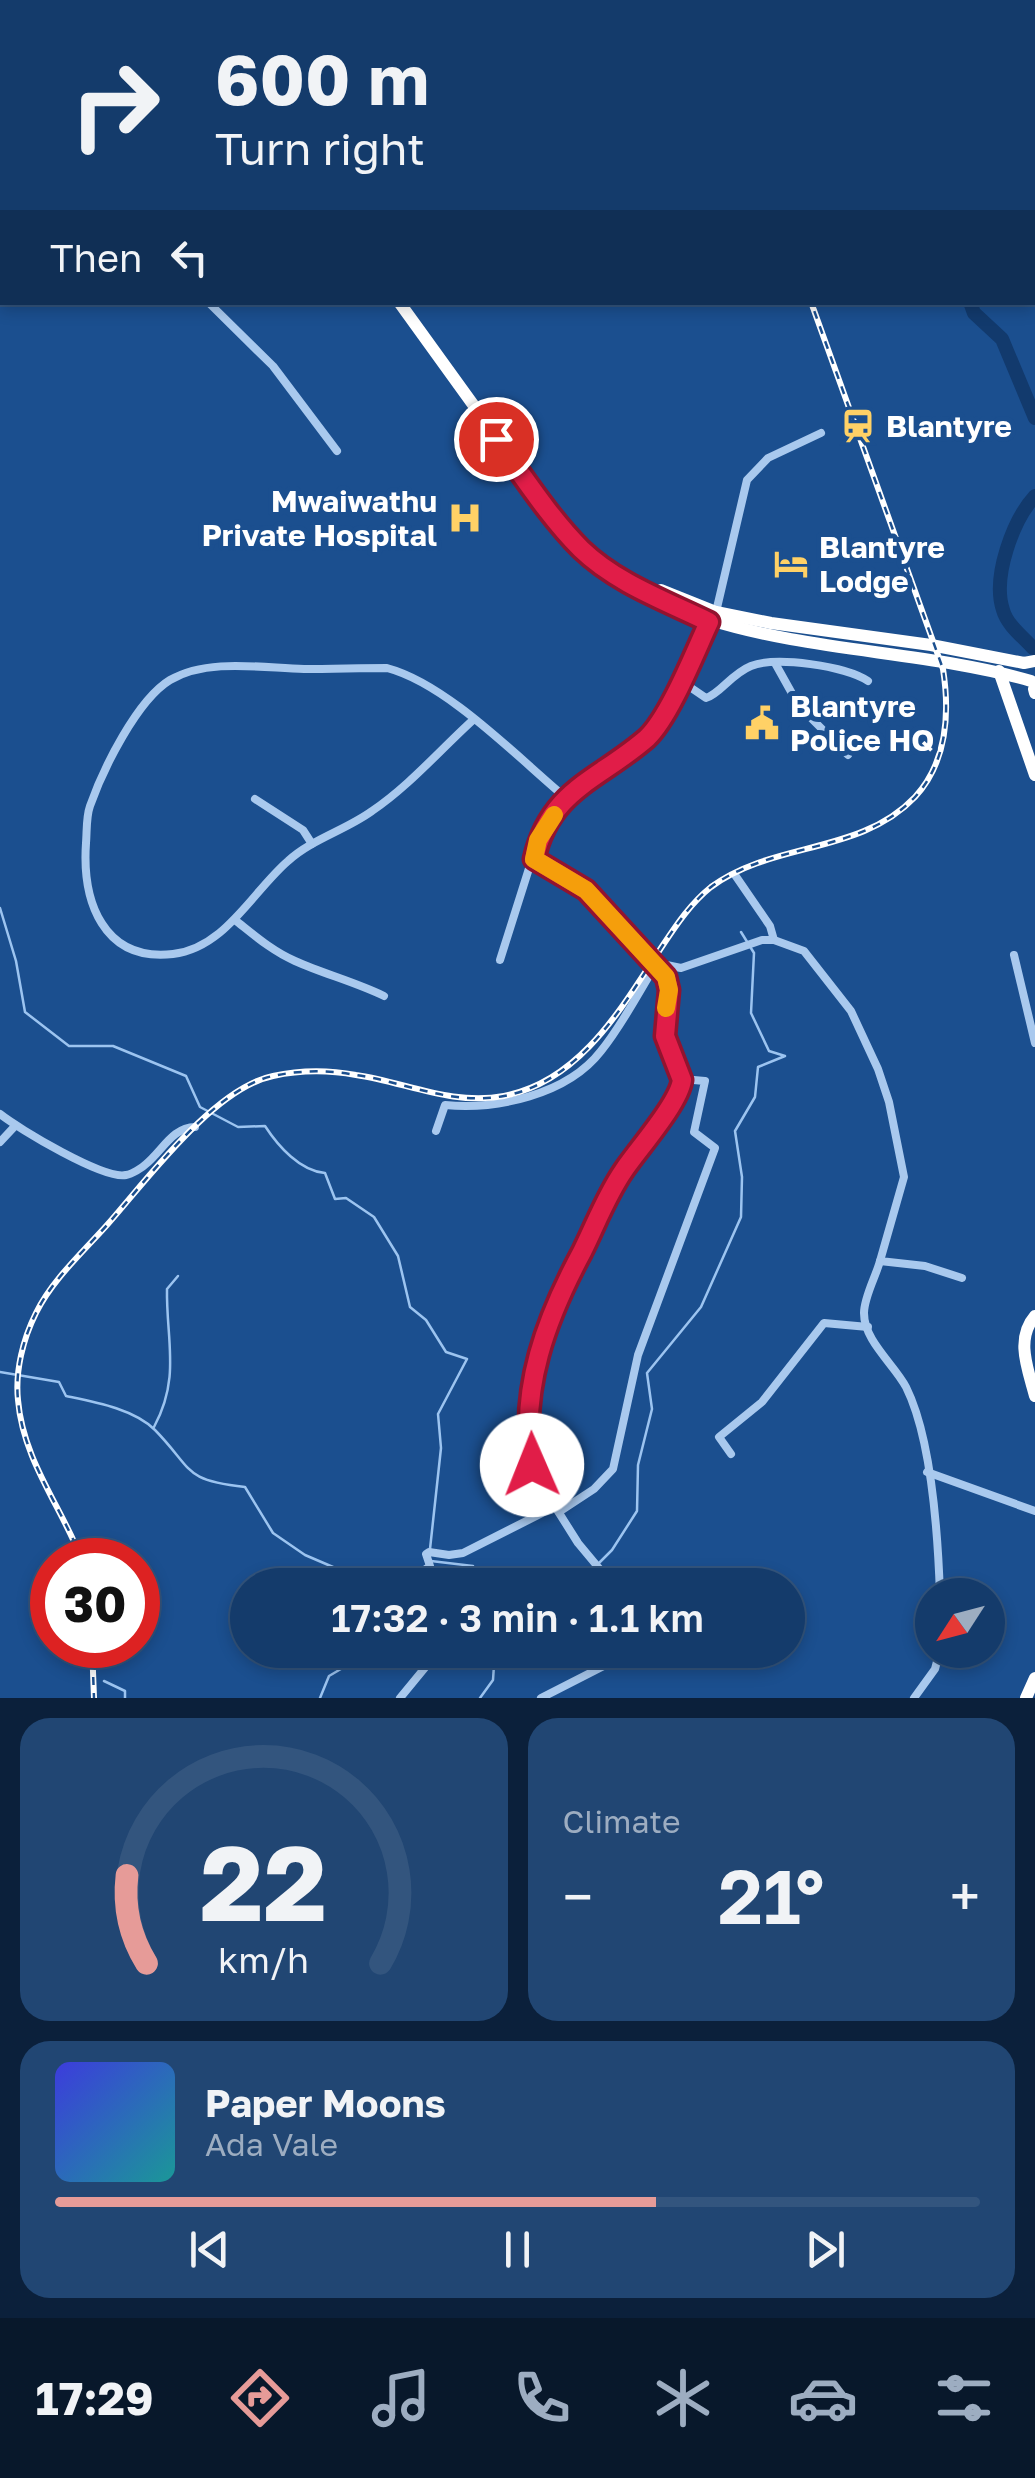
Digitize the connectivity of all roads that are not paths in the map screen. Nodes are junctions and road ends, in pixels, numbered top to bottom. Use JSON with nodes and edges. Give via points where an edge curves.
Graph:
{"nodes":[{"id":1,"x":211,"y":305,"type":"edge"},
{"id":2,"x":401,"y":305,"type":"edge"},
{"id":3,"x":409,"y":305,"type":"edge"},
{"id":4,"x":821,"y":433,"type":"dead end"},
{"id":5,"x":337,"y":451,"type":"dead end"},
{"id":6,"x":712,"y":617,"type":"junction"},
{"id":7,"x":775,"y":663,"type":"junction"},
{"id":8,"x":1035,"y":663,"type":"edge"},
{"id":9,"x":999,"y":672,"type":"junction"},
{"id":10,"x":681,"y":681,"type":"junction"},
{"id":11,"x":868,"y":681,"type":"dead end"},
{"id":12,"x":1034,"y":688,"type":"edge"},
{"id":13,"x":473,"y":720,"type":"junction"},
{"id":14,"x":848,"y":755,"type":"dead end"},
{"id":15,"x":1035,"y":775,"type":"edge"},
{"id":16,"x":564,"y":797,"type":"junction"},
{"id":17,"x":256,"y":799,"type":"dead end"},
{"id":18,"x":312,"y":844,"type":"junction"},
{"id":19,"x":534,"y":859,"type":"junction"},
{"id":20,"x":736,"y":875,"type":"dead end"},
{"id":21,"x":235,"y":920,"type":"junction"},
{"id":22,"x":774,"y":940,"type":"junction"},
{"id":23,"x":1014,"y":955,"type":"dead end"},
{"id":24,"x":500,"y":960,"type":"dead end"},
{"id":25,"x":654,"y":964,"type":"junction"},
{"id":26,"x":384,"y":996,"type":"dead end"},
{"id":27,"x":1035,"y":1043,"type":"edge"},
{"id":28,"x":682,"y":1080,"type":"junction"},
{"id":29,"x":0,"y":1114,"type":"edge"},
{"id":30,"x":15,"y":1126,"type":"junction"},
{"id":31,"x":195,"y":1127,"type":"dead end"},
{"id":32,"x":436,"y":1131,"type":"dead end"},
{"id":33,"x":0,"y":1142,"type":"edge"},
{"id":34,"x":880,"y":1261,"type":"junction"},
{"id":35,"x":962,"y":1278,"type":"dead end"},
{"id":36,"x":1035,"y":1316,"type":"edge"},
{"id":37,"x":868,"y":1327,"type":"junction"},
{"id":38,"x":1035,"y":1334,"type":"edge"},
{"id":39,"x":1035,"y":1370,"type":"edge"},
{"id":40,"x":1035,"y":1396,"type":"edge"},
{"id":41,"x":731,"y":1454,"type":"dead end"},
{"id":42,"x":927,"y":1472,"type":"junction"},
{"id":43,"x":558,"y":1509,"type":"junction"},
{"id":44,"x":1035,"y":1511,"type":"edge"},
{"id":45,"x":427,"y":1568,"type":"edge"},
{"id":46,"x":598,"y":1568,"type":"edge"},
{"id":47,"x":938,"y":1578,"type":"edge"},
{"id":48,"x":425,"y":1668,"type":"edge"},
{"id":49,"x":600,"y":1668,"type":"edge"},
{"id":50,"x":935,"y":1668,"type":"edge"},
{"id":51,"x":1035,"y":1678,"type":"edge"},
{"id":52,"x":400,"y":1698,"type":"edge"},
{"id":53,"x":542,"y":1698,"type":"edge"},
{"id":54,"x":914,"y":1698,"type":"edge"},
{"id":55,"x":1026,"y":1698,"type":"edge"}],
"edges":[{"from":1,"to":5,"type":"street","via":[[273,366]]},
{"from":2,"to":6,"type":"highway","via":[[583,552],[620,578]]},
{"from":3,"to":6,"type":"highway","via":[[577,535],[627,576]]},
{"from":4,"to":6,"type":"street","via":[[768,458],[748,480]]},
{"from":6,"to":8,"type":"highway"},
{"from":6,"to":9,"type":"highway","via":[[775,636]]},
{"from":6,"to":10,"type":"street"},
{"from":7,"to":10,"type":"street","via":[[754,664],[727,679],[713,697]]},
{"from":7,"to":11,"type":"street","via":[[856,673]]},
{"from":7,"to":14,"type":"street","via":[[798,706]]},
{"from":8,"to":12,"type":"highway"},
{"from":9,"to":12,"type":"highway"},
{"from":9,"to":15,"type":"highway"},
{"from":10,"to":16,"type":"street","via":[[648,736]]},
{"from":13,"to":16,"type":"street"},
{"from":13,"to":18,"type":"street","via":[[378,808]]},
{"from":13,"to":21,"type":"street","via":[[432,686],[387,668],[215,668],[192,671],[156,690],[88,809],[85,864],[96,917],[122,946],[157,954],[188,950]]},
{"from":16,"to":19,"type":"street"},
{"from":17,"to":18,"type":"street","via":[[303,830]]},
{"from":18,"to":21,"type":"street","via":[[286,862]]},
{"from":19,"to":24,"type":"street"},
{"from":19,"to":25,"type":"street","via":[[586,890]]},
{"from":20,"to":22,"type":"street"},
{"from":21,"to":26,"type":"street","via":[[285,956]]},
{"from":22,"to":25,"type":"street","via":[[682,968]]},
{"from":22,"to":34,"type":"street","via":[[804,951],[851,1011],[878,1070],[904,1176]]},
{"from":23,"to":27,"type":"street"},
{"from":25,"to":28,"type":"street","via":[[668,983],[665,1036]]},
{"from":25,"to":32,"type":"street","via":[[599,1054],[526,1099],[445,1106]]},
{"from":28,"to":43,"type":"street","via":[[599,1212],[538,1352],[529,1450],[537,1478]]},
{"from":28,"to":43,"type":"street","via":[[705,1081],[694,1132],[716,1148],[638,1355],[613,1469]]},
{"from":29,"to":30,"type":"street"},
{"from":30,"to":31,"type":"street","via":[[125,1176]]},
{"from":30,"to":33,"type":"street"},
{"from":34,"to":35,"type":"street"},
{"from":34,"to":37,"type":"street","via":[[864,1311]]},
{"from":36,"to":40,"type":"highway","via":[[1024,1342]]},
{"from":37,"to":41,"type":"street","via":[[824,1322],[762,1402],[719,1437]]},
{"from":37,"to":42,"type":"street","via":[[906,1388]]},
{"from":38,"to":39,"type":"highway"},
{"from":42,"to":44,"type":"street"},
{"from":42,"to":47,"type":"street"},
{"from":43,"to":45,"type":"street","via":[[463,1554],[429,1552]]},
{"from":43,"to":46,"type":"street"},
{"from":48,"to":52,"type":"street"},
{"from":49,"to":53,"type":"street"},
{"from":50,"to":54,"type":"street"},
{"from":51,"to":55,"type":"highway"}]}
